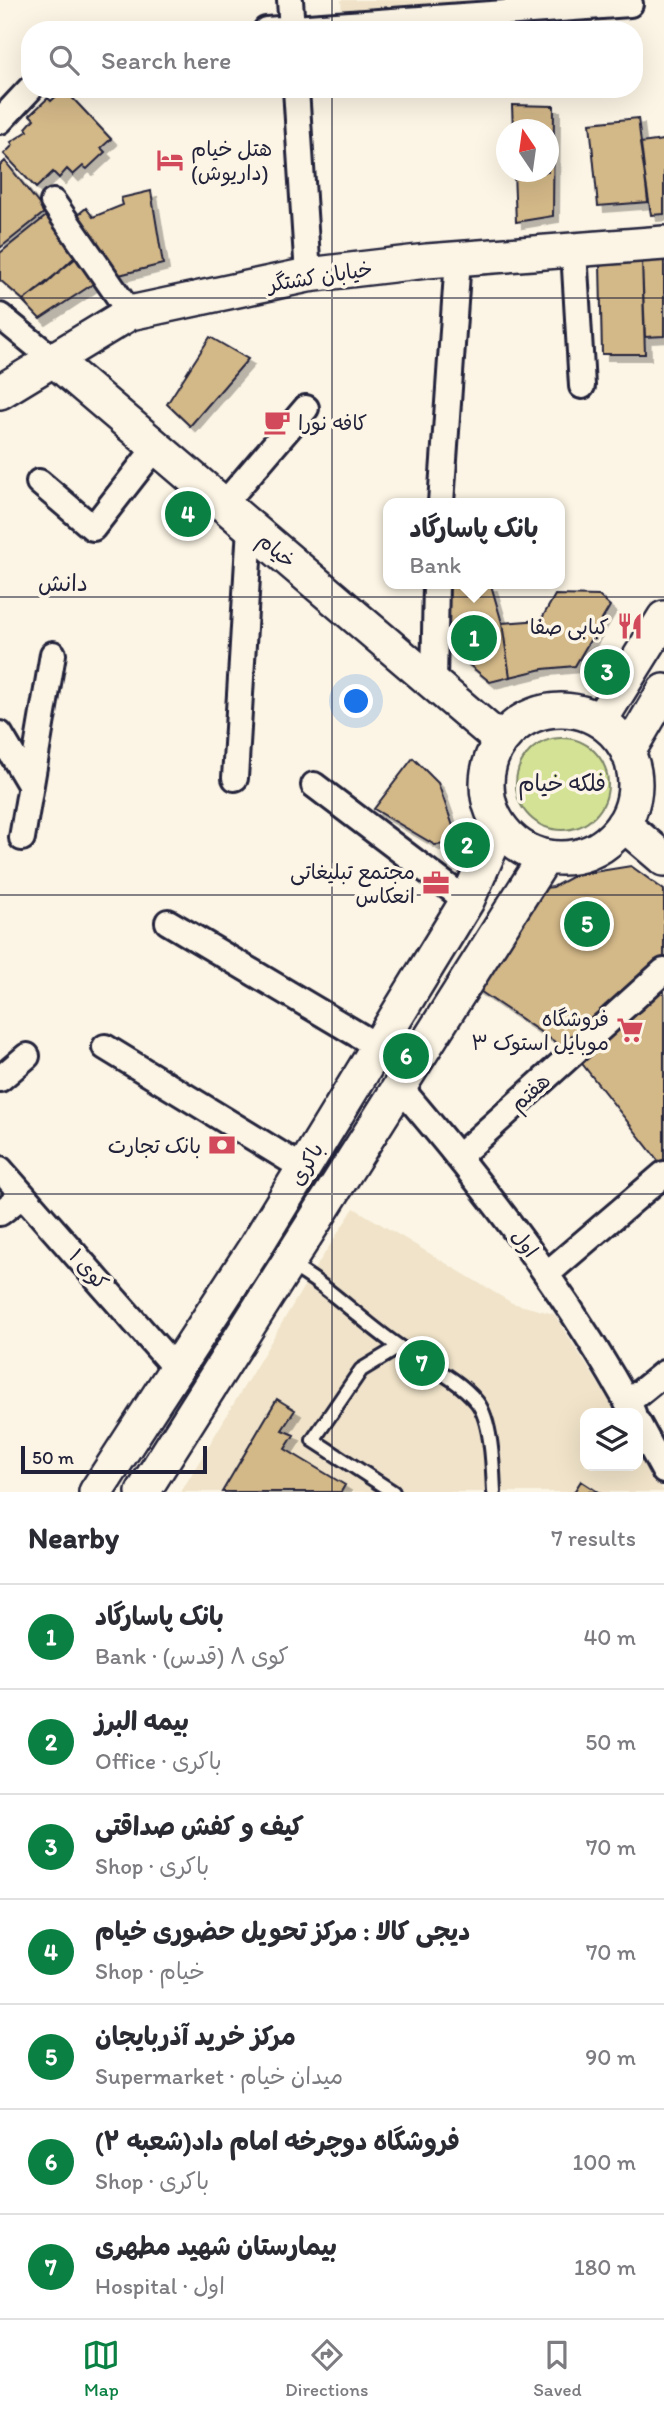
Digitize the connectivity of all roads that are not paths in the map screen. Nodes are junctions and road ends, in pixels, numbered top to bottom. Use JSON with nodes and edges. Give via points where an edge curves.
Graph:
{"nodes":[{"id":1,"x":290,"y":0,"type":"edge"},
{"id":2,"x":630,"y":4,"type":"dead end"},
{"id":3,"x":292,"y":21,"type":"edge"},
{"id":4,"x":391,"y":21,"type":"edge"},
{"id":5,"x":22,"y":98,"type":"edge"},
{"id":6,"x":297,"y":98,"type":"edge"},
{"id":7,"x":0,"y":121,"type":"edge"},
{"id":8,"x":53,"y":202,"type":"dead end"},
{"id":9,"x":664,"y":243,"type":"edge"},
{"id":10,"x":574,"y":251,"type":"junction"},
{"id":11,"x":458,"y":259,"type":"junction"},
{"id":12,"x":308,"y":275,"type":"junction"},
{"id":13,"x":130,"y":313,"type":"junction"},
{"id":14,"x":0,"y":316,"type":"edge"},
{"id":15,"x":54,"y":360,"type":"junction"},
{"id":16,"x":582,"y":386,"type":"dead end"},
{"id":17,"x":0,"y":392,"type":"edge"},
{"id":18,"x":306,"y":408,"type":"dead end"},
{"id":19,"x":156,"y":447,"type":"junction"},
{"id":20,"x":39,"y":482,"type":"dead end"},
{"id":21,"x":441,"y":498,"type":"edge"},
{"id":22,"x":224,"y":504,"type":"junction"},
{"id":23,"x":250,"y":527,"type":"junction"},
{"id":24,"x":436,"y":589,"type":"edge"},
{"id":25,"x":664,"y":618,"type":"edge"},
{"id":26,"x":53,"y":654,"type":"dead end"},
{"id":27,"x":434,"y":681,"type":"junction"},
{"id":28,"x":664,"y":691,"type":"edge"},
{"id":29,"x":600,"y":721,"type":"junction"},
{"id":30,"x":0,"y":734,"type":"edge"},
{"id":31,"x":500,"y":740,"type":"junction"},
{"id":32,"x":628,"y":752,"type":"junction"},
{"id":33,"x":234,"y":778,"type":"dead end"},
{"id":34,"x":29,"y":783,"type":"junction"},
{"id":35,"x":314,"y":785,"type":"dead end"},
{"id":36,"x":623,"y":824,"type":"junction"},
{"id":37,"x":500,"y":827,"type":"junction"},
{"id":38,"x":22,"y":838,"type":"dead end"},
{"id":39,"x":545,"y":857,"type":"junction"},
{"id":40,"x":664,"y":859,"type":"edge"},
{"id":41,"x":467,"y":901,"type":"junction"},
{"id":42,"x":168,"y":922,"type":"dead end"},
{"id":43,"x":664,"y":971,"type":"edge"},
{"id":44,"x":377,"y":1046,"type":"junction"},
{"id":45,"x":105,"y":1047,"type":"dead end"},
{"id":46,"x":27,"y":1056,"type":"dead end"},
{"id":47,"x":0,"y":1079,"type":"edge"},
{"id":48,"x":398,"y":1085,"type":"junction"},
{"id":49,"x":459,"y":1156,"type":"junction"},
{"id":50,"x":303,"y":1168,"type":"junction"},
{"id":51,"x":0,"y":1169,"type":"edge"},
{"id":52,"x":664,"y":1174,"type":"edge"},
{"id":53,"x":23,"y":1195,"type":"junction"},
{"id":54,"x":0,"y":1213,"type":"edge"},
{"id":55,"x":256,"y":1246,"type":"junction"},
{"id":56,"x":287,"y":1264,"type":"junction"},
{"id":57,"x":548,"y":1273,"type":"junction"},
{"id":58,"x":399,"y":1347,"type":"junction"},
{"id":59,"x":177,"y":1370,"type":"junction"},
{"id":60,"x":664,"y":1373,"type":"edge"},
{"id":61,"x":630,"y":1408,"type":"edge"},
{"id":62,"x":637,"y":1408,"type":"edge"},
{"id":63,"x":643,"y":1432,"type":"edge"},
{"id":64,"x":664,"y":1471,"type":"edge"},
{"id":65,"x":151,"y":1484,"type":"edge"},
{"id":66,"x":386,"y":1490,"type":"edge"},
{"id":67,"x":96,"y":1492,"type":"edge"},
{"id":68,"x":494,"y":1492,"type":"edge"}],
"edges":[{"from":1,"to":3,"type":"street"},
{"from":2,"to":4,"type":"street"},
{"from":5,"to":7,"type":"street"},
{"from":6,"to":12,"type":"street"},
{"from":8,"to":13,"type":"street"},
{"from":9,"to":10,"type":"main road","name":"خیابان کشتگر"},
{"from":10,"to":11,"type":"main road","name":"خیابان کشتگر"},
{"from":10,"to":16,"type":"street"},
{"from":11,"to":12,"type":"main road","name":"خیابان کشتگر"},
{"from":11,"to":21,"type":"street"},
{"from":12,"to":13,"type":"main road","name":"خیابان کشتگر"},
{"from":13,"to":15,"type":"main road","name":"خیابان کشتگر"},
{"from":14,"to":15,"type":"street"},
{"from":15,"to":17,"type":"main road","name":"خیابان کشتگر"},
{"from":15,"to":19,"type":"main road","name":"خیام"},
{"from":18,"to":22,"type":"street"},
{"from":19,"to":20,"type":"street","via":[[93,528]]},
{"from":19,"to":22,"type":"main road","name":"خیام"},
{"from":22,"to":23,"type":"main road","name":"خیام"},
{"from":23,"to":27,"type":"main road","name":"خیام"},
{"from":23,"to":33,"type":"street"},
{"from":24,"to":27,"type":"street"},
{"from":25,"to":29,"type":"main road"},
{"from":26,"to":34,"type":"street"},
{"from":27,"to":31,"type":"main road","name":"خیام"},
{"from":28,"to":32,"type":"main road"},
{"from":29,"to":31,"type":"main road","via":[[579,712],[556,710],[533,715]]},
{"from":29,"to":32,"type":"main road"},
{"from":30,"to":34,"type":"street"},
{"from":31,"to":37,"type":"main road","via":[[491,757],[487,784],[491,811]]},
{"from":32,"to":36,"type":"main road","via":[[635,789]]},
{"from":34,"to":38,"type":"street"},
{"from":35,"to":41,"type":"street"},
{"from":36,"to":39,"type":"main road","via":[[597,849],[563,858]]},
{"from":36,"to":40,"type":"main road"},
{"from":37,"to":39,"type":"main road","via":[[513,841]]},
{"from":37,"to":41,"type":"main road","name":"باکری"},
{"from":39,"to":48,"type":"main road","name":"باکری"},
{"from":41,"to":44,"type":"main road","name":"باکری"},
{"from":42,"to":44,"type":"street"},
{"from":43,"to":49,"type":"street","name":"هفتم"},
{"from":44,"to":50,"type":"main road","name":"باکری"},
{"from":45,"to":50,"type":"street"},
{"from":46,"to":47,"type":"street"},
{"from":48,"to":49,"type":"street","name":"اول"},
{"from":48,"to":56,"type":"main road","name":"باکری"},
{"from":49,"to":57,"type":"street","name":"اول"},
{"from":50,"to":55,"type":"main road","name":"باکری"},
{"from":51,"to":53,"type":"street","name":"کوی ۱"},
{"from":52,"to":57,"type":"street"},
{"from":53,"to":54,"type":"street"},
{"from":53,"to":59,"type":"street","name":"کوی ۱"},
{"from":55,"to":56,"type":"main road"},
{"from":55,"to":59,"type":"main road","name":"باکری"},
{"from":56,"to":58,"type":"lane","via":[[310,1276]]},
{"from":56,"to":65,"type":"main road","name":"باکری"},
{"from":57,"to":61,"type":"street","name":"اول"},
{"from":58,"to":66,"type":"lane","via":[[361,1370],[313,1440]]},
{"from":58,"to":68,"type":"lane","via":[[433,1365],[479,1404],[491,1444]]},
{"from":59,"to":67,"type":"main road","name":"باکری"},
{"from":60,"to":62,"type":"street"},
{"from":63,"to":64,"type":"street","name":"اول"}]}
